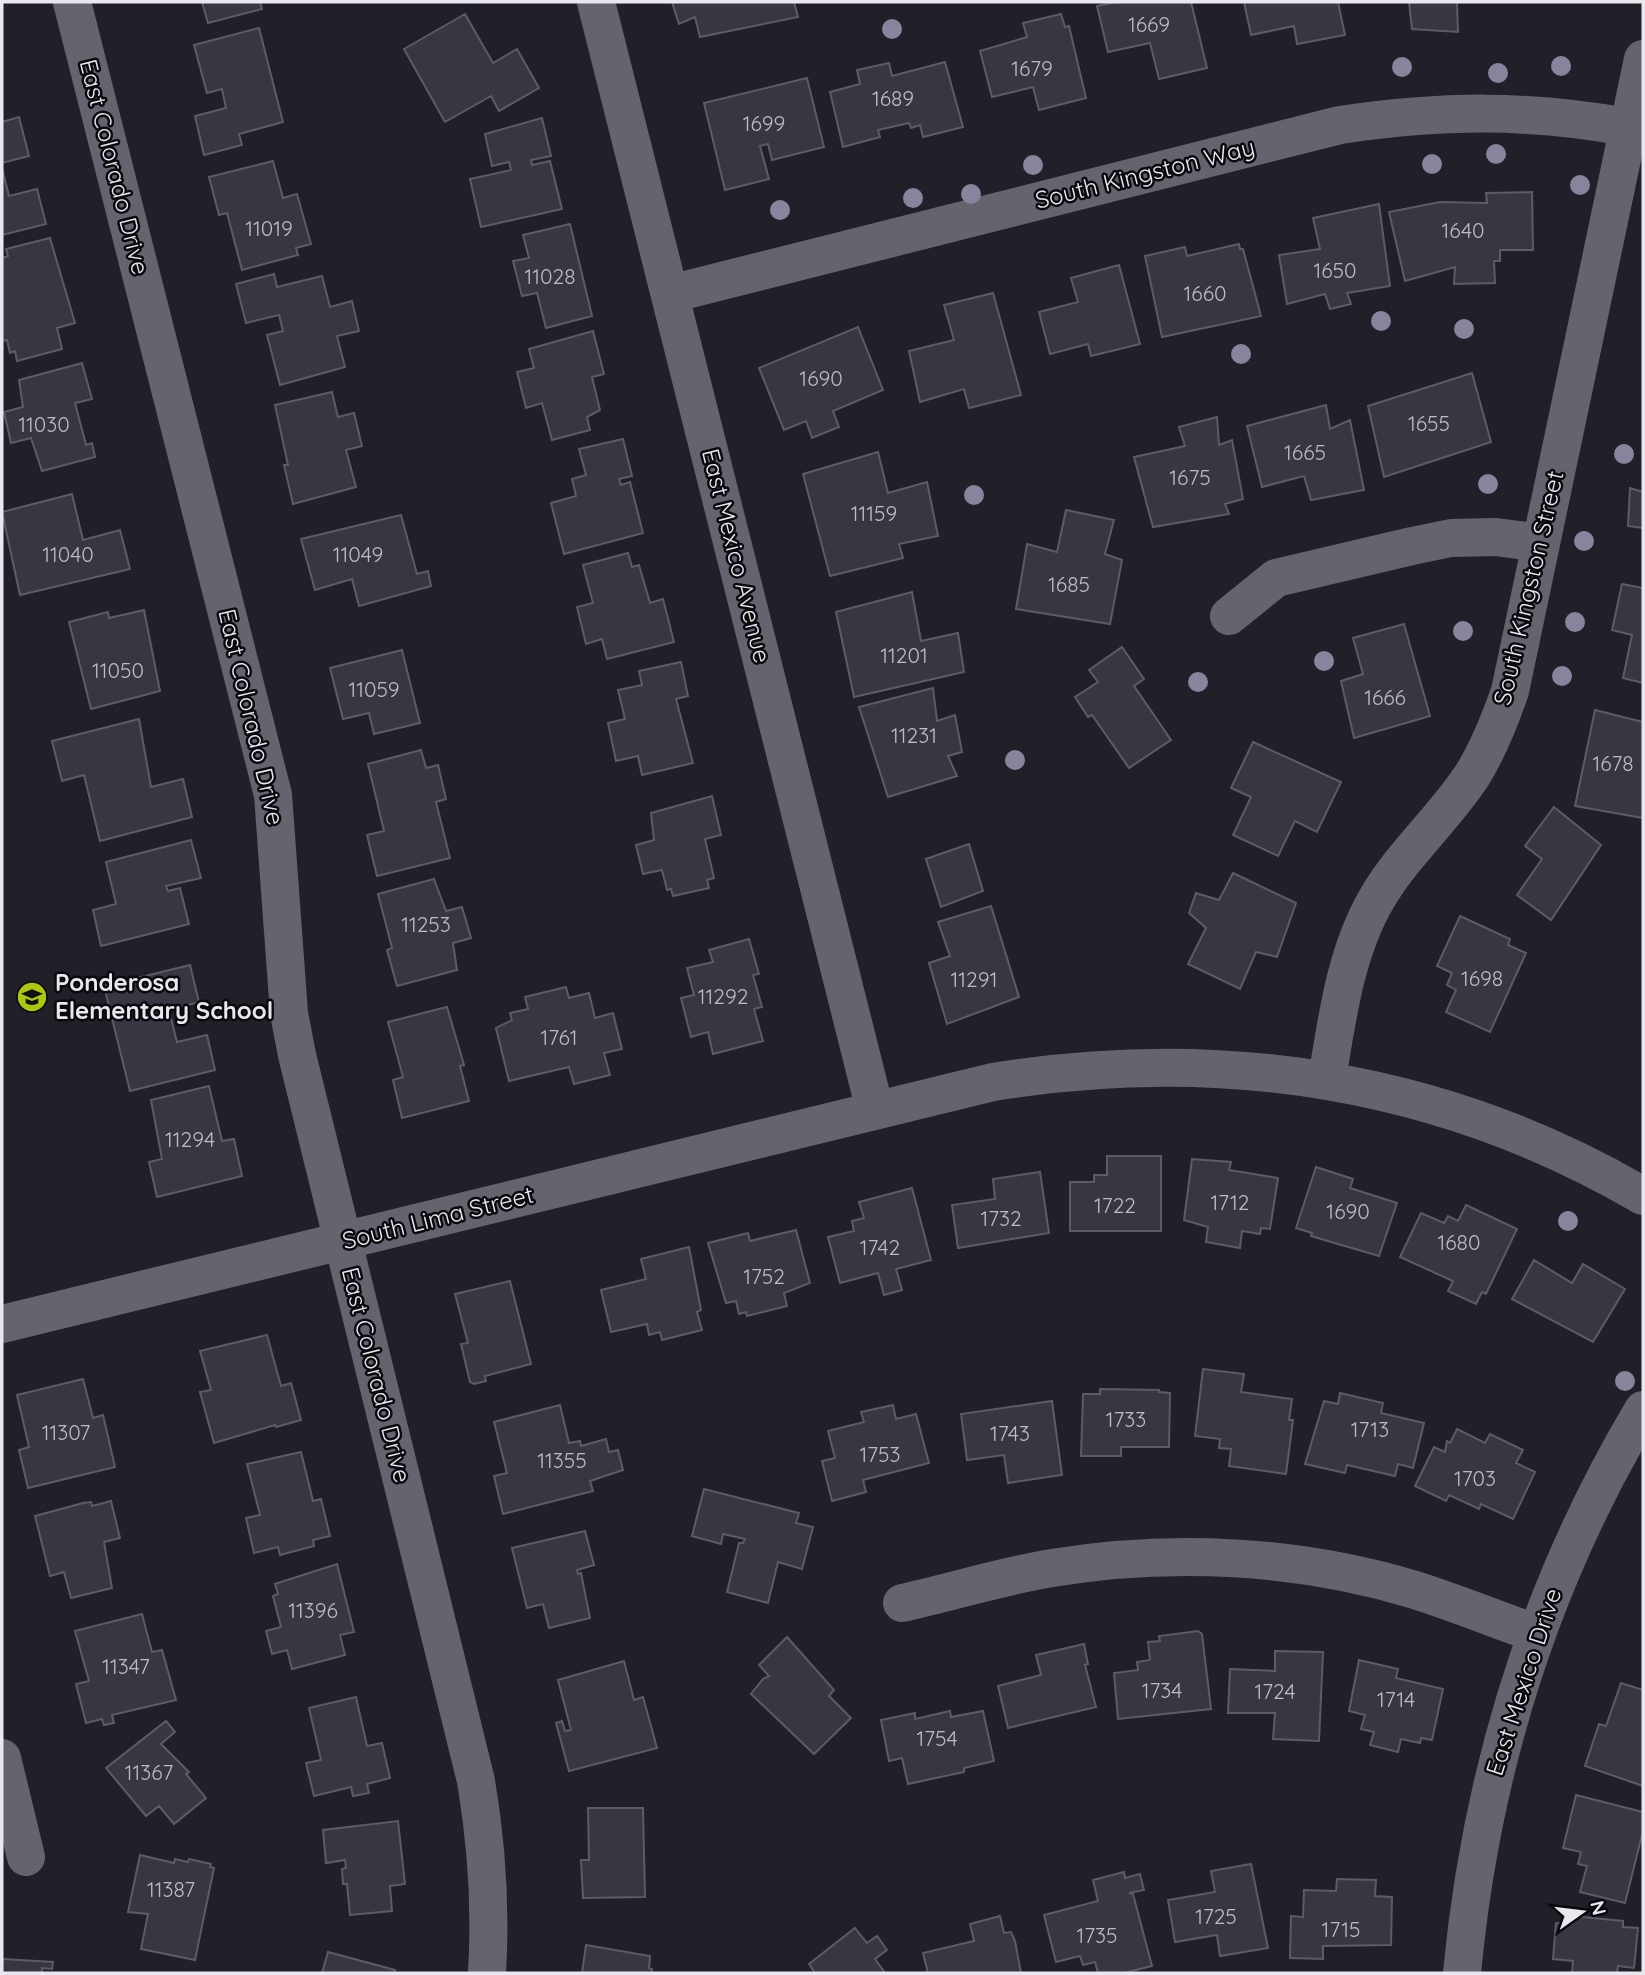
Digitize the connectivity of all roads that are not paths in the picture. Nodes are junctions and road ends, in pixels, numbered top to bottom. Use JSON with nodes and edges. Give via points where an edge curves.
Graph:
{"nodes":[{"id":1,"x":72,"y":2,"type":"edge"},
{"id":2,"x":596,"y":2,"type":"edge"},
{"id":3,"x":1643,"y":59,"type":"edge"},
{"id":4,"x":1627,"y":127,"type":"junction"},
{"id":5,"x":670,"y":294,"type":"junction"},
{"id":6,"x":1541,"y":543,"type":"junction"},
{"id":7,"x":1229,"y":616,"type":"dead end"},
{"id":8,"x":1327,"y":1079,"type":"junction"},
{"id":9,"x":875,"y":1110,"type":"junction"},
{"id":10,"x":1643,"y":1196,"type":"edge"},
{"id":11,"x":343,"y":1242,"type":"junction"},
{"id":12,"x":2,"y":1324,"type":"edge"},
{"id":13,"x":1643,"y":1410,"type":"edge"},
{"id":14,"x":902,"y":1604,"type":"dead end"},
{"id":15,"x":1535,"y":1633,"type":"junction"},
{"id":16,"x":2,"y":1758,"type":"edge"},
{"id":17,"x":26,"y":1857,"type":"dead end"},
{"id":18,"x":487,"y":1973,"type":"edge"},
{"id":19,"x":1462,"y":1973,"type":"edge"}],
"edges":[{"from":1,"to":11,"type":"street","name":"East Colorado Drive","via":[[273,795],[289,1013]]},
{"from":2,"to":5,"type":"street","name":"East Mexico Avenue"},
{"from":3,"to":4,"type":"street","name":"South Kingston Street"},
{"from":4,"to":5,"type":"street","name":"South Kingston Way","via":[[1491,112],[1415,114],[1340,125]]},
{"from":4,"to":6,"type":"street","name":"South Kingston Street"},
{"from":5,"to":9,"type":"street","name":"East Mexico Avenue"},
{"from":6,"to":7,"type":"street","via":[[1485,537],[1412,545],[1276,579]]},
{"from":6,"to":8,"type":"street","name":"South Kingston Street","via":[[1510,691],[1494,734],[1473,774],[1403,857],[1374,902],[1340,1003]]},
{"from":8,"to":9,"type":"street","name":"South Lima Street","via":[[1238,1069],[1139,1066],[993,1082]]},
{"from":8,"to":10,"type":"street","name":"South Lima Street","via":[[1423,1101],[1515,1132]]},
{"from":9,"to":11,"type":"street","name":"South Lima Street"},
{"from":11,"to":12,"type":"street","name":"South Lima Street"},
{"from":11,"to":18,"type":"street","name":"East Colorado Drive","via":[[476,1781],[488,1872]]},
{"from":13,"to":15,"type":"street","name":"East Mexico Drive","via":[[1589,1508]]},
{"from":14,"to":15,"type":"street","via":[[1051,1568],[1132,1558],[1214,1556],[1335,1571],[1415,1590]]},
{"from":15,"to":19,"type":"street","name":"East Mexico Drive","via":[[1491,1784],[1477,1851]]},
{"from":16,"to":17,"type":"street"}]}
